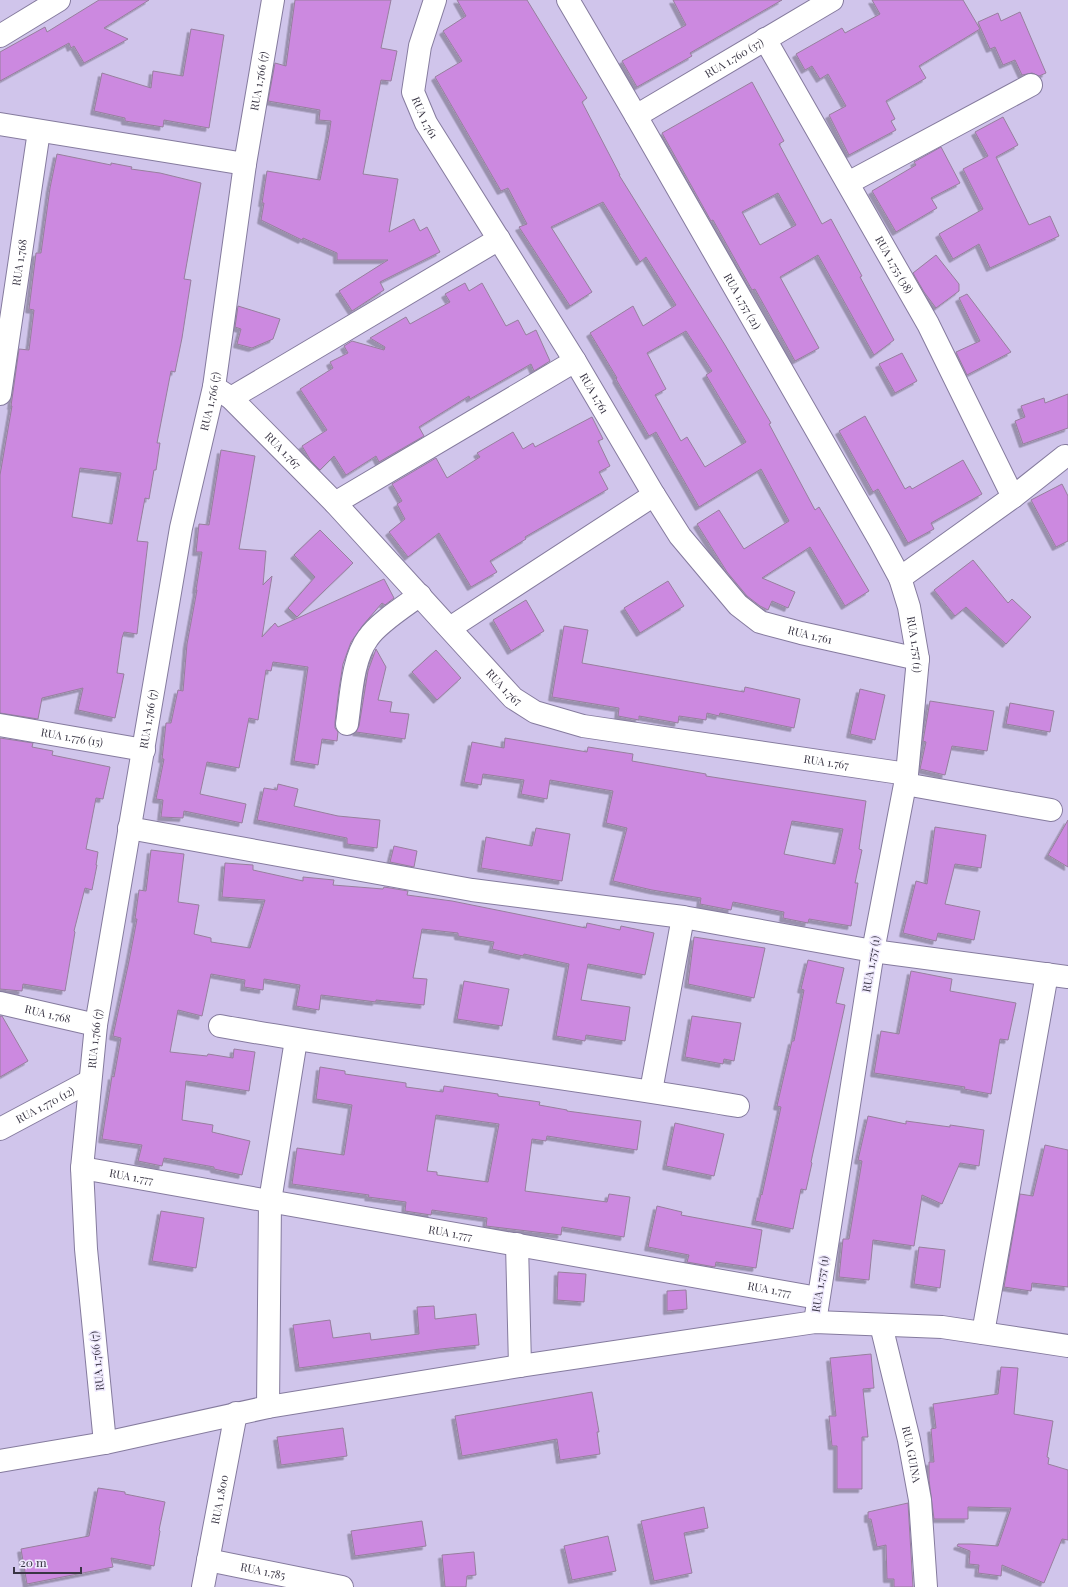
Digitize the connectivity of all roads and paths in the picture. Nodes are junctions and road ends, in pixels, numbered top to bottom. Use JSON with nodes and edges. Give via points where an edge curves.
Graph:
{"nodes":[{"id":1,"x":59,"y":0,"type":"edge"},
{"id":2,"x":273,"y":0,"type":"edge"},
{"id":3,"x":435,"y":0,"type":"edge"},
{"id":4,"x":568,"y":0,"type":"edge"},
{"id":5,"x":832,"y":0,"type":"edge"},
{"id":6,"x":0,"y":36,"type":"edge"},
{"id":7,"x":765,"y":39,"type":"junction"},
{"id":8,"x":1031,"y":85,"type":"dead end"},
{"id":9,"x":636,"y":116,"type":"junction"},
{"id":10,"x":0,"y":124,"type":"edge"},
{"id":11,"x":39,"y":131,"type":"junction"},
{"id":12,"x":245,"y":164,"type":"junction"},
{"id":13,"x":848,"y":183,"type":"junction"},
{"id":14,"x":499,"y":239,"type":"junction"},
{"id":15,"x":575,"y":361,"type":"junction"},
{"id":16,"x":223,"y":393,"type":"junction"},
{"id":17,"x":0,"y":394,"type":"edge"},
{"id":18,"x":1065,"y":456,"type":"dead end"},
{"id":19,"x":654,"y":495,"type":"junction"},
{"id":20,"x":1013,"y":497,"type":"junction"},
{"id":21,"x":335,"y":503,"type":"junction"},
{"id":22,"x":900,"y":578,"type":"junction"},
{"id":23,"x":420,"y":594,"type":"junction"},
{"id":24,"x":909,"y":607,"type":"joint"},
{"id":25,"x":450,"y":628,"type":"junction"},
{"id":26,"x":918,"y":659,"type":"junction"},
{"id":27,"x":347,"y":724,"type":"dead end"},
{"id":28,"x":0,"y":725,"type":"edge"},
{"id":29,"x":144,"y":750,"type":"junction"},
{"id":30,"x":906,"y":779,"type":"junction"},
{"id":31,"x":1051,"y":810,"type":"dead end"},
{"id":32,"x":129,"y":828,"type":"junction"},
{"id":33,"x":684,"y":918,"type":"junction"},
{"id":34,"x":873,"y":951,"type":"junction"},
{"id":35,"x":1047,"y":974,"type":"junction"},
{"id":36,"x":1068,"y":977,"type":"edge"},
{"id":37,"x":0,"y":1003,"type":"edge"},
{"id":38,"x":96,"y":1025,"type":"junction"},
{"id":39,"x":220,"y":1026,"type":"dead end"},
{"id":40,"x":296,"y":1040,"type":"junction"},
{"id":41,"x":90,"y":1081,"type":"junction"},
{"id":42,"x":650,"y":1091,"type":"junction"},
{"id":43,"x":738,"y":1106,"type":"dead end"},
{"id":44,"x":0,"y":1129,"type":"edge"},
{"id":45,"x":82,"y":1168,"type":"junction"},
{"id":46,"x":270,"y":1201,"type":"junction"},
{"id":47,"x":517,"y":1244,"type":"junction"},
{"id":48,"x":818,"y":1298,"type":"junction"},
{"id":49,"x":814,"y":1322,"type":"junction"},
{"id":50,"x":881,"y":1325,"type":"junction"},
{"id":51,"x":983,"y":1333,"type":"junction"},
{"id":52,"x":1068,"y":1346,"type":"edge"},
{"id":53,"x":520,"y":1366,"type":"junction"},
{"id":54,"x":268,"y":1406,"type":"junction"},
{"id":55,"x":236,"y":1413,"type":"junction"},
{"id":56,"x":105,"y":1443,"type":"junction"},
{"id":57,"x":0,"y":1461,"type":"edge"},
{"id":58,"x":208,"y":1560,"type":"junction"},
{"id":59,"x":203,"y":1587,"type":"edge"},
{"id":60,"x":342,"y":1587,"type":"edge"},
{"id":61,"x":926,"y":1587,"type":"edge"}],
"edges":[{"from":1,"to":6,"type":"street"},
{"from":2,"to":12,"type":"street","name":"RUA 1.766 (7)"},
{"from":3,"to":14,"type":"street","name":"RUA 1.761","via":[[420,46],[413,92],[426,123]]},
{"from":4,"to":9,"type":"street","name":"RUA 1.757 (21)"},
{"from":5,"to":7,"type":"street","name":"RUA 1.760 (37)"},
{"from":7,"to":9,"type":"street","name":"RUA 1.760 (37)"},
{"from":7,"to":13,"type":"street","name":"RUA 1.755 (38)"},
{"from":8,"to":13,"type":"street"},
{"from":9,"to":22,"type":"street","name":"RUA 1.757 (21)"},
{"from":10,"to":11,"type":"street"},
{"from":11,"to":12,"type":"street"},
{"from":11,"to":17,"type":"street","name":"RUA 1.768"},
{"from":12,"to":16,"type":"street","name":"RUA 1.766 (7)"},
{"from":13,"to":20,"type":"street","name":"RUA 1.755 (38)","via":[[928,324]]},
{"from":14,"to":15,"type":"street","name":"RUA 1.761"},
{"from":14,"to":16,"type":"street"},
{"from":15,"to":19,"type":"street","name":"RUA 1.761"},
{"from":15,"to":21,"type":"street"},
{"from":16,"to":21,"type":"street","name":"RUA 1.767"},
{"from":16,"to":29,"type":"street","name":"RUA 1.766 (7)","via":[[181,528]]},
{"from":18,"to":20,"type":"street"},
{"from":19,"to":25,"type":"street"},
{"from":19,"to":26,"type":"street","name":"RUA 1.761","via":[[680,536],[738,606],[760,622],[801,634]]},
{"from":20,"to":22,"type":"street"},
{"from":21,"to":23,"type":"street","name":"RUA 1.767"},
{"from":22,"to":24,"type":"street","name":"RUA 1.757 (21)"},
{"from":23,"to":25,"type":"street","name":"RUA 1.767"},
{"from":23,"to":27,"type":"street","via":[[368,638],[357,659]]},
{"from":24,"to":26,"type":"street","name":"RUA 1.757 (1)"},
{"from":25,"to":30,"type":"street","name":"RUA 1.767","via":[[513,698],[535,712],[583,726]]},
{"from":26,"to":30,"type":"street","name":"RUA 1.757 (1)"},
{"from":28,"to":29,"type":"street","name":"RUA 1.776 (15)"},
{"from":29,"to":32,"type":"street","name":"RUA 1.766 (7)"},
{"from":30,"to":31,"type":"street","name":"RUA 1.767"},
{"from":30,"to":34,"type":"street","name":"RUA 1.757 (1)"},
{"from":32,"to":33,"type":"street","via":[[472,890]]},
{"from":32,"to":38,"type":"street","name":"RUA 1.766 (7)"},
{"from":33,"to":34,"type":"street"},
{"from":33,"to":42,"type":"street"},
{"from":34,"to":35,"type":"street"},
{"from":34,"to":48,"type":"street","name":"RUA 1.757 (1)"},
{"from":35,"to":36,"type":"street"},
{"from":35,"to":51,"type":"street"},
{"from":37,"to":38,"type":"street","name":"RUA 1.768"},
{"from":38,"to":41,"type":"street","name":"RUA 1.766 (7)"},
{"from":39,"to":40,"type":"street"},
{"from":40,"to":42,"type":"street"},
{"from":40,"to":46,"type":"street"},
{"from":41,"to":44,"type":"street","name":"RUA 1.770 (12)"},
{"from":41,"to":45,"type":"street","name":"RUA 1.766 (7)"},
{"from":42,"to":43,"type":"street"},
{"from":45,"to":46,"type":"street","name":"RUA 1.777"},
{"from":45,"to":56,"type":"street","name":"RUA 1.766 (7)","via":[[86,1249]]},
{"from":46,"to":47,"type":"street","name":"RUA 1.777"},
{"from":46,"to":54,"type":"street"},
{"from":47,"to":48,"type":"street","name":"RUA 1.777"},
{"from":47,"to":53,"type":"street"},
{"from":48,"to":49,"type":"street","name":"RUA 1.757 (1)"},
{"from":49,"to":50,"type":"street"},
{"from":49,"to":53,"type":"street"},
{"from":50,"to":51,"type":"street"},
{"from":50,"to":61,"type":"street","name":"RUA GUINA","via":[[909,1440],[920,1500]]},
{"from":51,"to":52,"type":"street"},
{"from":53,"to":54,"type":"street"},
{"from":54,"to":55,"type":"street"},
{"from":55,"to":56,"type":"street"},
{"from":55,"to":58,"type":"street","name":"RUA 1.800"},
{"from":56,"to":57,"type":"street"},
{"from":58,"to":59,"type":"street","name":"RUA 1.800"},
{"from":58,"to":60,"type":"street","name":"RUA 1.785"}]}
